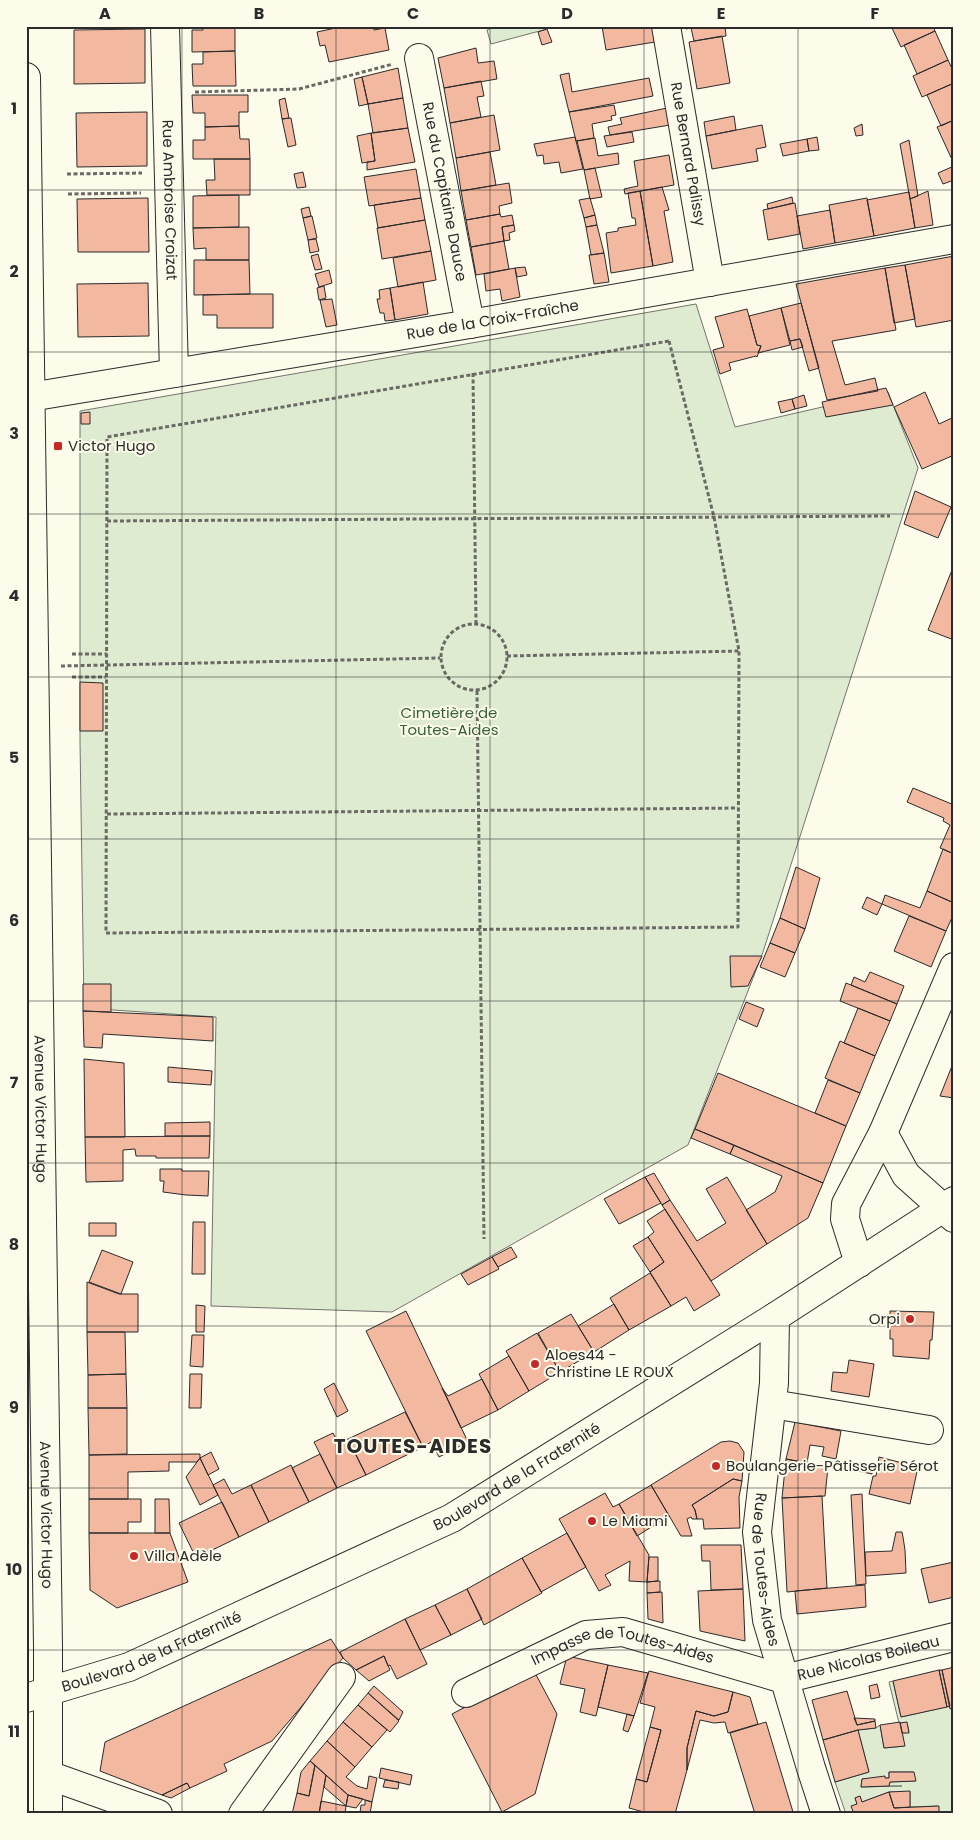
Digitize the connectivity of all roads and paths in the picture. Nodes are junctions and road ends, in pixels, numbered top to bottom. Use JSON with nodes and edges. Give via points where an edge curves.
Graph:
{"nodes":[{"id":1,"x":165,"y":26,"type":"edge"},
{"id":2,"x":666,"y":26,"type":"edge"},
{"id":3,"x":420,"y":58,"type":"joint"},
{"id":4,"x":26,"y":77,"type":"edge"},
{"id":5,"x":167,"y":94,"type":"junction"},
{"id":6,"x":127,"y":173,"type":"dead end"},
{"id":7,"x":67,"y":174,"type":"dead end"},
{"id":8,"x":27,"y":190,"type":"edge"},
{"id":9,"x":128,"y":193,"type":"dead end"},
{"id":10,"x":68,"y":194,"type":"dead end"},
{"id":11,"x":954,"y":239,"type":"edge"},
{"id":12,"x":710,"y":282,"type":"junction"},
{"id":13,"x":470,"y":324,"type":"junction"},
{"id":14,"x":174,"y":373,"type":"junction"},
{"id":15,"x":473,"y":373,"type":"junction"},
{"id":16,"x":30,"y":397,"type":"junction"},
{"id":17,"x":714,"y":516,"type":"junction"},
{"id":18,"x":890,"y":516,"type":"dead end"},
{"id":19,"x":475,"y":518,"type":"junction"},
{"id":20,"x":107,"y":521,"type":"junction"},
{"id":21,"x":476,"y":624,"type":"junction"},
{"id":22,"x":739,"y":651,"type":"junction"},
{"id":23,"x":72,"y":654,"type":"dead end"},
{"id":24,"x":106,"y":654,"type":"junction"},
{"id":25,"x":507,"y":656,"type":"junction"},
{"id":26,"x":440,"y":658,"type":"junction"},
{"id":27,"x":107,"y":666,"type":"junction"},
{"id":28,"x":34,"y":667,"type":"junction"},
{"id":29,"x":72,"y":677,"type":"dead end"},
{"id":30,"x":106,"y":677,"type":"junction"},
{"id":31,"x":477,"y":690,"type":"junction"},
{"id":32,"x":31,"y":746,"type":"edge"},
{"id":33,"x":738,"y":808,"type":"junction"},
{"id":34,"x":479,"y":810,"type":"junction"},
{"id":35,"x":106,"y":814,"type":"junction"},
{"id":36,"x":480,"y":929,"type":"junction"},
{"id":37,"x":954,"y":967,"type":"edge"},
{"id":38,"x":883,"y":1132,"type":"junction"},
{"id":39,"x":950,"y":1209,"type":"edge"},
{"id":40,"x":484,"y":1239,"type":"dead end"},
{"id":41,"x":859,"y":1263,"type":"junction"},
{"id":42,"x":775,"y":1317,"type":"junction"},
{"id":43,"x":772,"y":1404,"type":"junction"},
{"id":44,"x":929,"y":1430,"type":"dead end"},
{"id":45,"x":954,"y":1637,"type":"edge"},
{"id":46,"x":341,"y":1677,"type":"dead end"},
{"id":47,"x":784,"y":1678,"type":"junction"},
{"id":48,"x":466,"y":1694,"type":"dead end"},
{"id":49,"x":37,"y":1695,"type":"edge"},
{"id":50,"x":48,"y":1775,"type":"junction"},
{"id":51,"x":48,"y":1814,"type":"edge"},
{"id":52,"x":158,"y":1814,"type":"edge"},
{"id":53,"x":243,"y":1814,"type":"edge"},
{"id":54,"x":826,"y":1814,"type":"edge"}],
"edges":[{"from":1,"to":5,"type":"street","name":"Rue Ambroise Croizat"},
{"from":2,"to":12,"type":"street","name":"Rue Bernard Palissy"},
{"from":3,"to":5,"type":"path","via":[[299,89]]},
{"from":3,"to":13,"type":"street","name":"Rue du Capitaine Dauce"},
{"from":4,"to":8,"type":"street","name":"Avenue Victor Hugo"},
{"from":5,"to":14,"type":"street","name":"Rue Ambroise Croizat"},
{"from":6,"to":7,"type":"path"},
{"from":8,"to":16,"type":"street","name":"Avenue Victor Hugo"},
{"from":9,"to":10,"type":"path"},
{"from":11,"to":12,"type":"street","name":"Rue de la Croix-Fraîche"},
{"from":12,"to":13,"type":"street","name":"Rue de la Croix-Fraîche"},
{"from":13,"to":14,"type":"street","name":"Rue de la Croix-Fraîche"},
{"from":14,"to":16,"type":"street","name":"Rue de la Croix-Fraîche"},
{"from":15,"to":17,"type":"path","via":[[669,341]]},
{"from":15,"to":19,"type":"path"},
{"from":15,"to":20,"type":"path","via":[[107,437]]},
{"from":16,"to":28,"type":"street","name":"Avenue Victor Hugo"},
{"from":17,"to":18,"type":"path"},
{"from":17,"to":19,"type":"path"},
{"from":17,"to":22,"type":"path"},
{"from":19,"to":20,"type":"path"},
{"from":19,"to":21,"type":"path"},
{"from":20,"to":24,"type":"path"},
{"from":21,"to":25,"type":"path","via":[[498,634]]},
{"from":21,"to":26,"type":"path","via":[[454,630],[444,642]]},
{"from":22,"to":25,"type":"path"},
{"from":22,"to":33,"type":"path"},
{"from":23,"to":24,"type":"path"},
{"from":24,"to":27,"type":"path"},
{"from":25,"to":31,"type":"path","via":[[507,665],[499,680]]},
{"from":26,"to":27,"type":"path"},
{"from":26,"to":31,"type":"path","via":[[452,682],[459,687]]},
{"from":27,"to":28,"type":"path"},
{"from":27,"to":30,"type":"path"},
{"from":28,"to":32,"type":"street","name":"Avenue Victor Hugo"},
{"from":29,"to":30,"type":"path"},
{"from":30,"to":35,"type":"path"},
{"from":31,"to":34,"type":"path"},
{"from":32,"to":49,"type":"street","name":"Avenue Victor Hugo","via":[[48,1647]]},
{"from":33,"to":34,"type":"path"},
{"from":33,"to":36,"type":"path","via":[[738,927]]},
{"from":34,"to":35,"type":"path"},
{"from":34,"to":36,"type":"path"},
{"from":35,"to":36,"type":"path","via":[[106,933]]},
{"from":36,"to":40,"type":"path"},
{"from":37,"to":38,"type":"street"},
{"from":38,"to":39,"type":"street","via":[[906,1176]]},
{"from":38,"to":41,"type":"street","via":[[846,1204],[846,1219]]},
{"from":39,"to":41,"type":"street","name":"Boulevard de la Fraternité"},
{"from":41,"to":42,"type":"street","name":"Boulevard de la Fraternité"},
{"from":42,"to":43,"type":"street","name":"Rue de Toutes-Aides"},
{"from":42,"to":49,"type":"street","name":"Boulevard de la Fraternité","via":[[452,1518],[129,1667]]},
{"from":43,"to":44,"type":"street"},
{"from":43,"to":47,"type":"street","name":"Rue de Toutes-Aides","via":[[757,1532],[767,1620]]},
{"from":45,"to":47,"type":"street","name":"Rue Nicolas Boileau"},
{"from":46,"to":53,"type":"street"},
{"from":47,"to":48,"type":"street","name":"Impasse de Toutes-Aides","via":[[623,1632],[586,1635]]},
{"from":47,"to":54,"type":"street","name":"Rue de Toutes-Aides"},
{"from":49,"to":50,"type":"street","name":"Avenue Victor Hugo"},
{"from":50,"to":51,"type":"street","name":"Avenue Victor Hugo"},
{"from":50,"to":52,"type":"street"}]}
